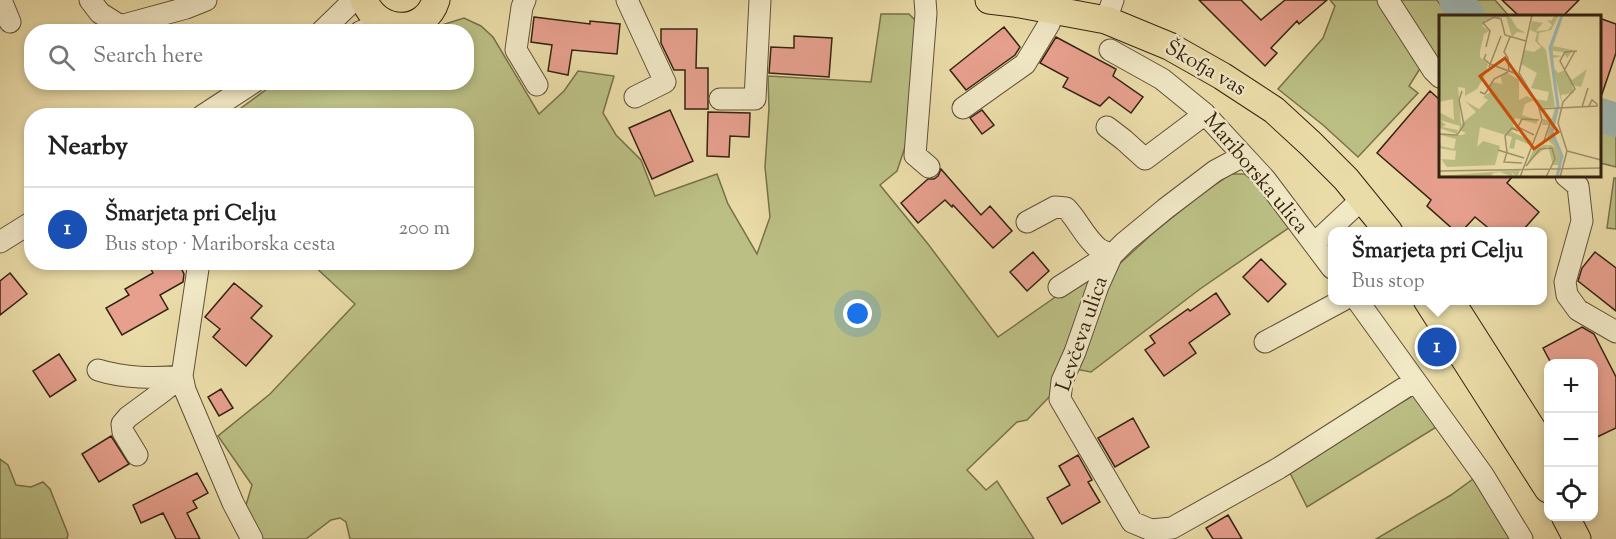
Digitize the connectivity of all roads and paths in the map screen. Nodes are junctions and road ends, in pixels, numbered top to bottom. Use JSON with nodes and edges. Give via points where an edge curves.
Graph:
{"nodes":[{"id":1,"x":1,"y":0,"type":"edge"},
{"id":2,"x":90,"y":0,"type":"edge"},
{"id":3,"x":206,"y":0,"type":"edge"},
{"id":4,"x":354,"y":0,"type":"edge"},
{"id":5,"x":364,"y":0,"type":"edge"},
{"id":6,"x":525,"y":0,"type":"edge"},
{"id":7,"x":627,"y":0,"type":"edge"},
{"id":8,"x":760,"y":0,"type":"edge"},
{"id":9,"x":925,"y":0,"type":"edge"},
{"id":10,"x":989,"y":0,"type":"edge"},
{"id":11,"x":1388,"y":0,"type":"edge"},
{"id":12,"x":439,"y":1,"type":"edge"},
{"id":13,"x":1109,"y":10,"type":"edge"},
{"id":14,"x":1054,"y":11,"type":"junction"},
{"id":15,"x":10,"y":22,"type":"dead end"},
{"id":16,"x":117,"y":24,"type":"edge"},
{"id":17,"x":140,"y":24,"type":"edge"},
{"id":18,"x":329,"y":24,"type":"edge"},
{"id":19,"x":372,"y":24,"type":"edge"},
{"id":20,"x":413,"y":24,"type":"edge"},
{"id":21,"x":1110,"y":50,"type":"dead end"},
{"id":22,"x":1439,"y":76,"type":"edge"},
{"id":23,"x":537,"y":85,"type":"dead end"},
{"id":24,"x":235,"y":94,"type":"edge"},
{"id":25,"x":635,"y":97,"type":"dead end"},
{"id":26,"x":720,"y":99,"type":"dead end"},
{"id":27,"x":214,"y":108,"type":"edge"},
{"id":28,"x":963,"y":108,"type":"dead end"},
{"id":29,"x":1205,"y":114,"type":"junction"},
{"id":30,"x":1107,"y":128,"type":"dead end"},
{"id":31,"x":1243,"y":156,"type":"junction"},
{"id":32,"x":929,"y":167,"type":"dead end"},
{"id":33,"x":1567,"y":177,"type":"edge"},
{"id":34,"x":1378,"y":220,"type":"edge"},
{"id":35,"x":1027,"y":222,"type":"dead end"},
{"id":36,"x":24,"y":227,"type":"edge"},
{"id":37,"x":1359,"y":227,"type":"edge"},
{"id":38,"x":1328,"y":239,"type":"edge"},
{"id":39,"x":0,"y":242,"type":"edge"},
{"id":40,"x":1314,"y":244,"type":"junction"},
{"id":41,"x":1112,"y":255,"type":"junction"},
{"id":42,"x":1328,"y":263,"type":"edge"},
{"id":43,"x":198,"y":270,"type":"edge"},
{"id":44,"x":1059,"y":287,"type":"dead end"},
{"id":45,"x":1334,"y":305,"type":"edge"},
{"id":46,"x":1360,"y":305,"type":"edge"},
{"id":47,"x":1430,"y":305,"type":"edge"},
{"id":48,"x":1452,"y":305,"type":"edge"},
{"id":49,"x":1616,"y":332,"type":"edge"},
{"id":50,"x":1265,"y":342,"type":"dead end"},
{"id":51,"x":98,"y":370,"type":"dead end"},
{"id":52,"x":182,"y":376,"type":"junction"},
{"id":53,"x":1415,"y":381,"type":"junction"},
{"id":54,"x":1544,"y":448,"type":"edge"},
{"id":55,"x":137,"y":455,"type":"dead end"},
{"id":56,"x":1544,"y":483,"type":"edge"},
{"id":57,"x":1568,"y":521,"type":"edge"},
{"id":58,"x":1589,"y":521,"type":"edge"},
{"id":59,"x":252,"y":539,"type":"edge"},
{"id":60,"x":1522,"y":539,"type":"edge"},
{"id":61,"x":1577,"y":539,"type":"edge"},
{"id":62,"x":1598,"y":539,"type":"edge"}],
"edges":[{"from":1,"to":15,"type":"street"},
{"from":2,"to":16,"type":"street","via":[[100,13]]},
{"from":3,"to":17,"type":"street"},
{"from":4,"to":18,"type":"street"},
{"from":5,"to":19,"type":"main road","via":[[373,15]]},
{"from":6,"to":23,"type":"street","via":[[516,50]]},
{"from":7,"to":25,"type":"street","via":[[666,82]]},
{"from":8,"to":26,"type":"street","via":[[755,99]]},
{"from":9,"to":32,"type":"street","via":[[915,155]]},
{"from":10,"to":14,"type":"main road","name":"Škofja vas"},
{"from":11,"to":22,"type":"street"},
{"from":12,"to":20,"type":"main road","via":[[429,14]]},
{"from":13,"to":14,"type":"main road","name":"Škofja vas"},
{"from":13,"to":34,"type":"main road","name":"Škofja vas","via":[[1274,110],[1346,179]]},
{"from":14,"to":28,"type":"street","via":[[1025,64]]},
{"from":21,"to":29,"type":"street","name":"Mariborska ulica","via":[[1162,79]]},
{"from":24,"to":27,"type":"street"},
{"from":29,"to":30,"type":"street","via":[[1145,159]]},
{"from":29,"to":31,"type":"street","name":"Mariborska ulica"},
{"from":31,"to":40,"type":"street","name":"Mariborska ulica"},
{"from":31,"to":41,"type":"street","name":"Levčeva ulica","via":[[1215,171],[1165,208]]},
{"from":33,"to":49,"type":"street","via":[[1578,186],[1582,221],[1565,282],[1567,295],[1578,310]]},
{"from":34,"to":37,"type":"street"},
{"from":35,"to":41,"type":"street","via":[[1054,207],[1066,208],[1100,249]]},
{"from":36,"to":39,"type":"street"},
{"from":38,"to":40,"type":"street"},
{"from":40,"to":42,"type":"street","name":"Mariborska ulica"},
{"from":41,"to":44,"type":"street"},
{"from":41,"to":53,"type":"street","name":"Levčeva ulica","via":[[1062,381],[1060,399],[1132,522],[1140,526],[1151,530],[1172,528],[1279,468]]},
{"from":43,"to":52,"type":"street"},
{"from":45,"to":50,"type":"street"},
{"from":46,"to":53,"type":"street"},
{"from":47,"to":56,"type":"main road"},
{"from":48,"to":54,"type":"main road"},
{"from":51,"to":52,"type":"street","via":[[116,375]]},
{"from":52,"to":55,"type":"street","via":[[122,424]]},
{"from":52,"to":59,"type":"street","via":[[233,503]]},
{"from":53,"to":60,"type":"street","via":[[1483,475]]},
{"from":57,"to":61,"type":"main road"},
{"from":58,"to":62,"type":"main road"}]}
